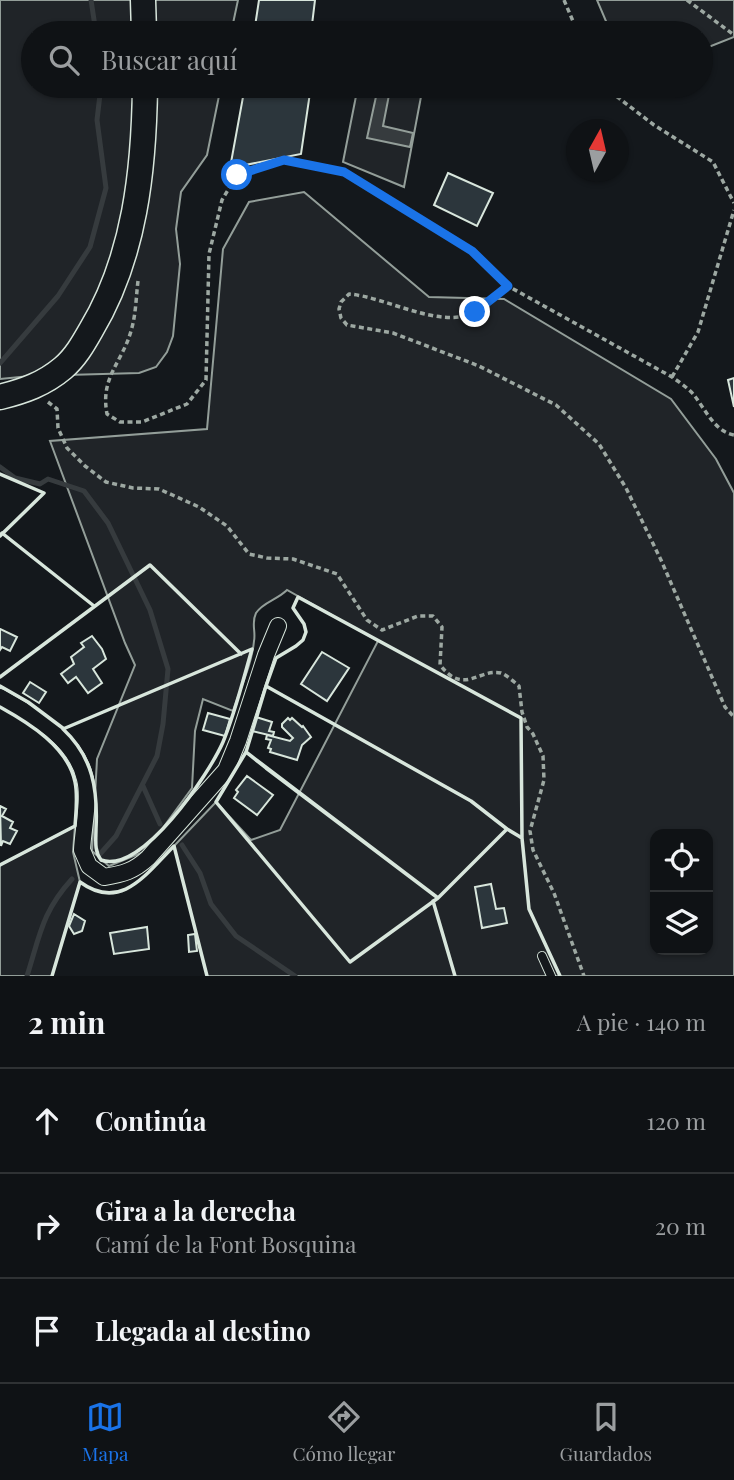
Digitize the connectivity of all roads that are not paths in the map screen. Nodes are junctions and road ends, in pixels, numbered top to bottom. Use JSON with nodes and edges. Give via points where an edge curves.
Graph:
{"nodes":[{"id":1,"x":143,"y":0,"type":"edge"},
{"id":2,"x":144,"y":21,"type":"edge"},
{"id":3,"x":144,"y":98,"type":"edge"},
{"id":4,"x":0,"y":397,"type":"edge"},
{"id":5,"x":278,"y":626,"type":"dead end"},
{"id":6,"x":0,"y":697,"type":"edge"},
{"id":7,"x":542,"y":956,"type":"dead end"},
{"id":8,"x":551,"y":976,"type":"edge"}],
"edges":[{"from":1,"to":2,"type":"main road"},
{"from":3,"to":4,"type":"main road","via":[[137,196],[119,271],[102,312],[75,356],[55,374],[32,388]]},
{"from":5,"to":6,"type":"street","via":[[226,770],[148,859],[124,874],[104,877],[85,861],[85,779],[72,750],[61,737]]},
{"from":7,"to":8,"type":"lane"}]}
